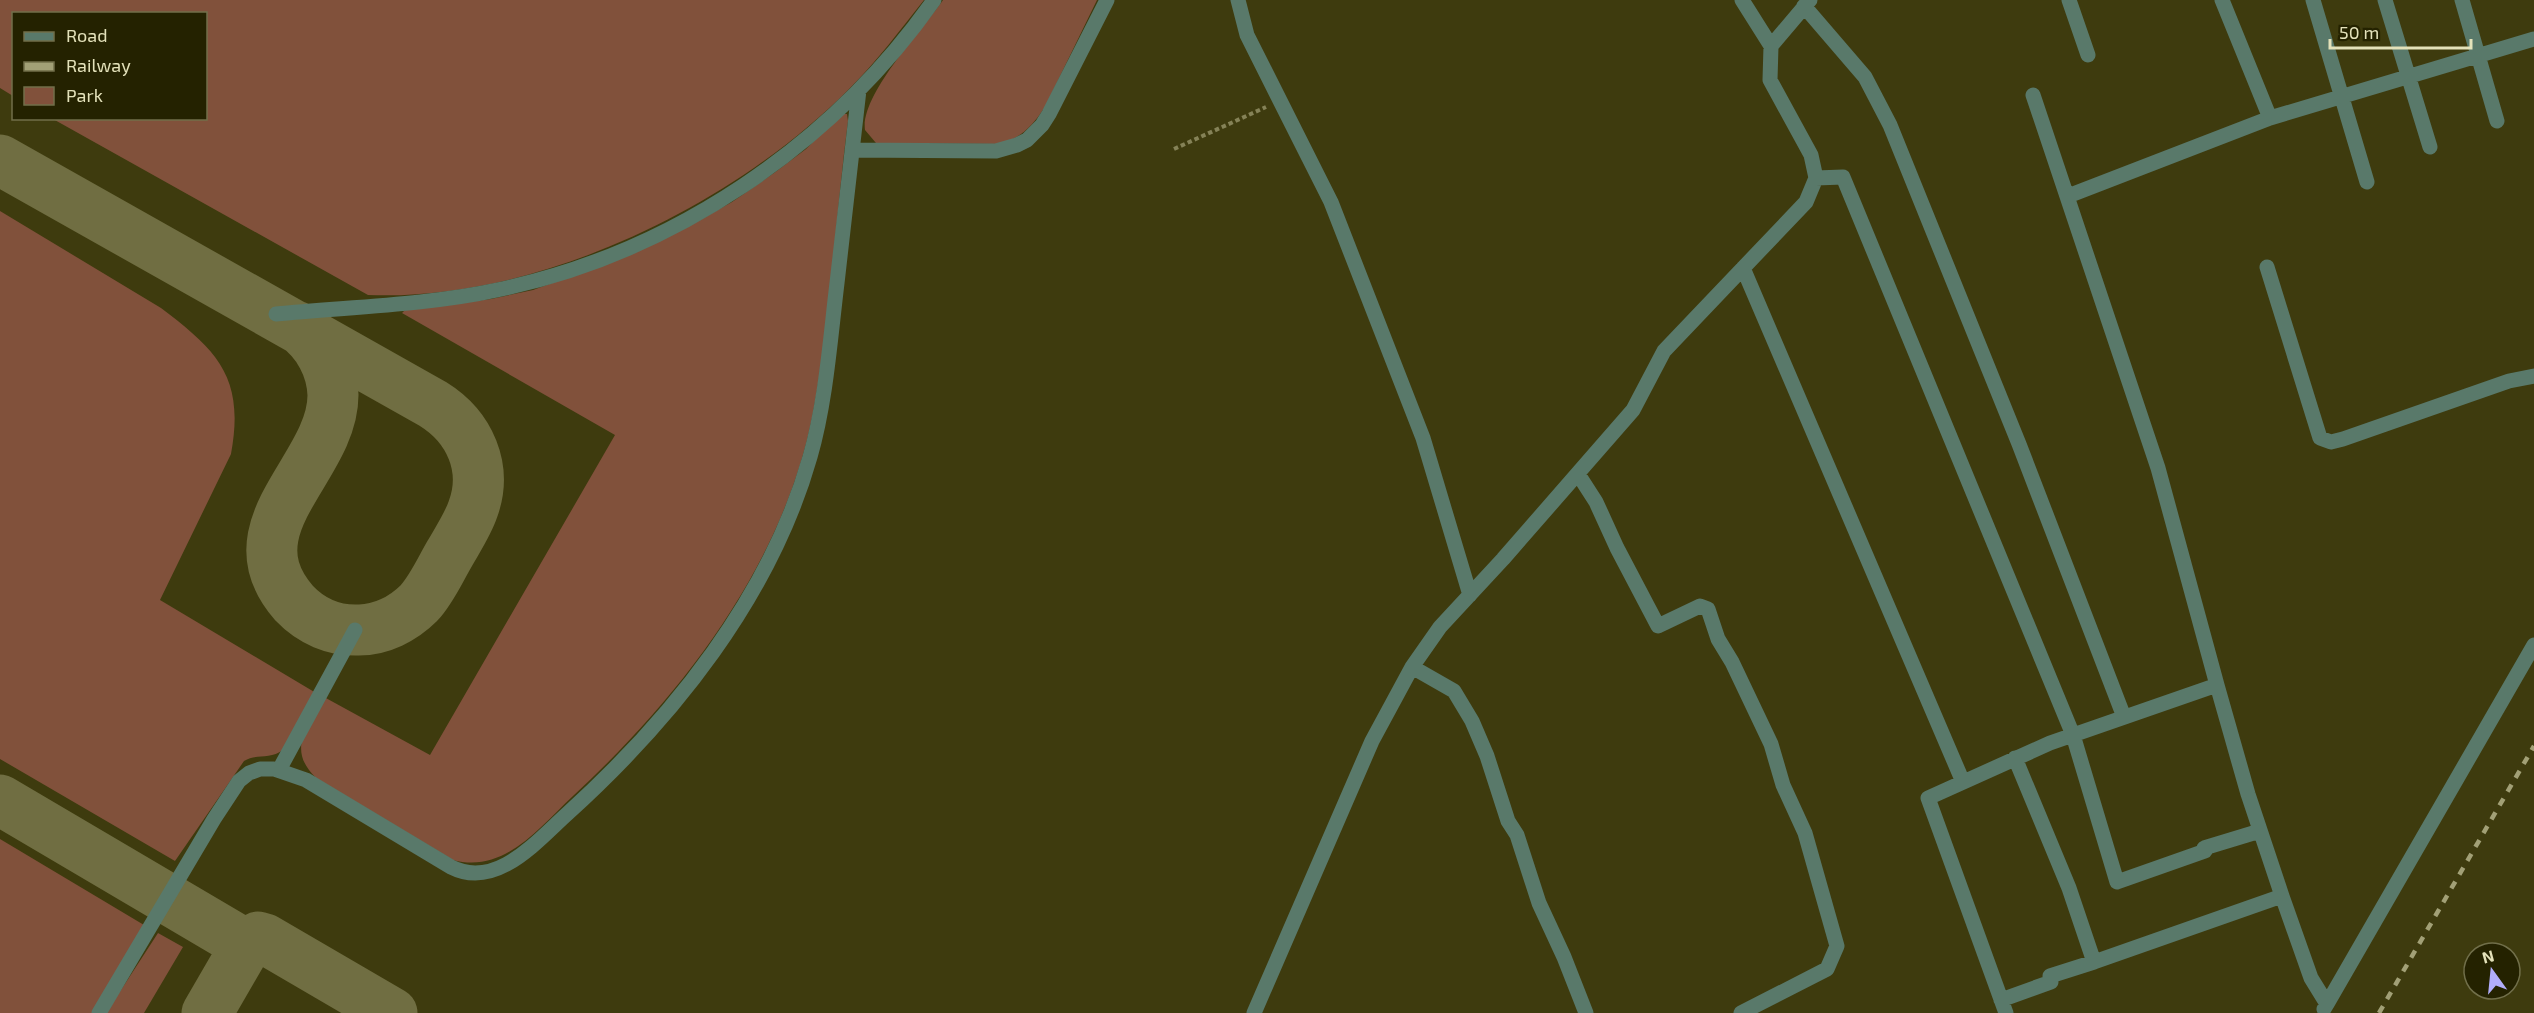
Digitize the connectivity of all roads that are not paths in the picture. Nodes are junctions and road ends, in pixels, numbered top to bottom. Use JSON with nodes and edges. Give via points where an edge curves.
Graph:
{"nodes":[{"id":1,"x":934,"y":0,"type":"edge"},
{"id":2,"x":1107,"y":0,"type":"edge"},
{"id":3,"x":1238,"y":0,"type":"edge"},
{"id":4,"x":1742,"y":0,"type":"edge"},
{"id":5,"x":2069,"y":0,"type":"edge"},
{"id":6,"x":2222,"y":0,"type":"edge"},
{"id":7,"x":2313,"y":0,"type":"edge"},
{"id":8,"x":2385,"y":0,"type":"edge"},
{"id":9,"x":2462,"y":0,"type":"edge"},
{"id":10,"x":1807,"y":3,"type":"edge"},
{"id":11,"x":2534,"y":39,"type":"edge"},
{"id":12,"x":1771,"y":46,"type":"junction"},
{"id":13,"x":2088,"y":55,"type":"dead end"},
{"id":14,"x":2480,"y":55,"type":"junction"},
{"id":15,"x":2408,"y":76,"type":"junction"},
{"id":16,"x":859,"y":90,"type":"junction"},
{"id":17,"x":2033,"y":95,"type":"dead end"},
{"id":18,"x":2342,"y":97,"type":"junction"},
{"id":19,"x":2270,"y":118,"type":"junction"},
{"id":20,"x":2497,"y":121,"type":"dead end"},
{"id":21,"x":2430,"y":147,"type":"dead end"},
{"id":22,"x":852,"y":150,"type":"junction"},
{"id":23,"x":1816,"y":178,"type":"junction"},
{"id":24,"x":2367,"y":182,"type":"dead end"},
{"id":25,"x":2068,"y":196,"type":"junction"},
{"id":26,"x":2267,"y":267,"type":"dead end"},
{"id":27,"x":1743,"y":268,"type":"junction"},
{"id":28,"x":276,"y":314,"type":"dead end"},
{"id":29,"x":2534,"y":376,"type":"edge"},
{"id":30,"x":1578,"y":474,"type":"junction"},
{"id":31,"x":1470,"y":595,"type":"junction"},
{"id":32,"x":356,"y":630,"type":"dead end"},
{"id":33,"x":2534,"y":645,"type":"edge"},
{"id":34,"x":1412,"y":667,"type":"junction"},
{"id":35,"x":2217,"y":685,"type":"junction"},
{"id":36,"x":2124,"y":717,"type":"junction"},
{"id":37,"x":2073,"y":735,"type":"junction"},
{"id":38,"x":2015,"y":758,"type":"junction"},
{"id":39,"x":279,"y":770,"type":"junction"},
{"id":40,"x":1963,"y":782,"type":"junction"},
{"id":41,"x":2260,"y":831,"type":"junction"},
{"id":42,"x":2282,"y":896,"type":"junction"},
{"id":43,"x":2094,"y":962,"type":"junction"},
{"id":44,"x":2004,"y":1006,"type":"edge"},
{"id":45,"x":2325,"y":1009,"type":"edge"},
{"id":46,"x":99,"y":1013,"type":"edge"},
{"id":47,"x":1254,"y":1013,"type":"edge"},
{"id":48,"x":1586,"y":1013,"type":"edge"},
{"id":49,"x":1741,"y":1013,"type":"edge"}],
"edges":[{"from":1,"to":16,"type":"street"},
{"from":2,"to":22,"type":"street","via":[[1049,114],[1027,140],[1006,149],[984,152]]},
{"from":3,"to":31,"type":"street","via":[[1247,35],[1331,202],[1423,438]]},
{"from":4,"to":12,"type":"street"},
{"from":5,"to":13,"type":"street"},
{"from":6,"to":19,"type":"street"},
{"from":7,"to":18,"type":"street"},
{"from":8,"to":15,"type":"street"},
{"from":9,"to":14,"type":"street"},
{"from":10,"to":12,"type":"street"},
{"from":10,"to":36,"type":"street","via":[[1865,77],[1890,125]]},
{"from":11,"to":14,"type":"street"},
{"from":12,"to":23,"type":"street","via":[[1770,80],[1810,155]]},
{"from":14,"to":15,"type":"street"},
{"from":14,"to":20,"type":"street"},
{"from":15,"to":18,"type":"street"},
{"from":15,"to":21,"type":"street"},
{"from":16,"to":22,"type":"street"},
{"from":16,"to":28,"type":"street","via":[[794,149],[734,192],[682,223],[612,254],[495,291]]},
{"from":17,"to":25,"type":"street"},
{"from":18,"to":19,"type":"street"},
{"from":18,"to":24,"type":"street"},
{"from":19,"to":25,"type":"street"},
{"from":22,"to":39,"type":"street","via":[[826,367],[803,478],[766,561],[726,633],[644,740],[528,849],[497,869],[482,873],[461,872],[306,780]]},
{"from":23,"to":27,"type":"street","via":[[1806,202]]},
{"from":23,"to":37,"type":"street","via":[[1843,177]]},
{"from":25,"to":35,"type":"street","via":[[2158,468]]},
{"from":26,"to":29,"type":"street","via":[[2320,438],[2331,442],[2343,439],[2509,381]]},
{"from":27,"to":30,"type":"street","via":[[1664,351],[1633,410]]},
{"from":27,"to":40,"type":"street"},
{"from":30,"to":31,"type":"street"},
{"from":30,"to":49,"type":"street","via":[[1658,626],[1700,606],[1708,609],[1718,639],[1771,744],[1782,785],[1805,833],[1818,875],[1837,946],[1827,969]]},
{"from":31,"to":34,"type":"street","via":[[1440,627]]},
{"from":32,"to":39,"type":"street"},
{"from":33,"to":45,"type":"street"},
{"from":34,"to":47,"type":"street","via":[[1372,741]]},
{"from":34,"to":48,"type":"street","via":[[1454,692],[1472,722],[1539,903]]},
{"from":35,"to":36,"type":"street"},
{"from":35,"to":41,"type":"street"},
{"from":36,"to":37,"type":"street"},
{"from":37,"to":38,"type":"street"},
{"from":37,"to":41,"type":"street","via":[[2117,882]]},
{"from":38,"to":40,"type":"street"},
{"from":38,"to":43,"type":"street","via":[[2069,888]]},
{"from":39,"to":46,"type":"street","via":[[249,773],[230,794]]},
{"from":40,"to":44,"type":"street","via":[[1928,798]]},
{"from":41,"to":42,"type":"street"},
{"from":42,"to":43,"type":"street"},
{"from":42,"to":45,"type":"street"},
{"from":43,"to":44,"type":"street","via":[[2050,976],[2051,982]]}]}
